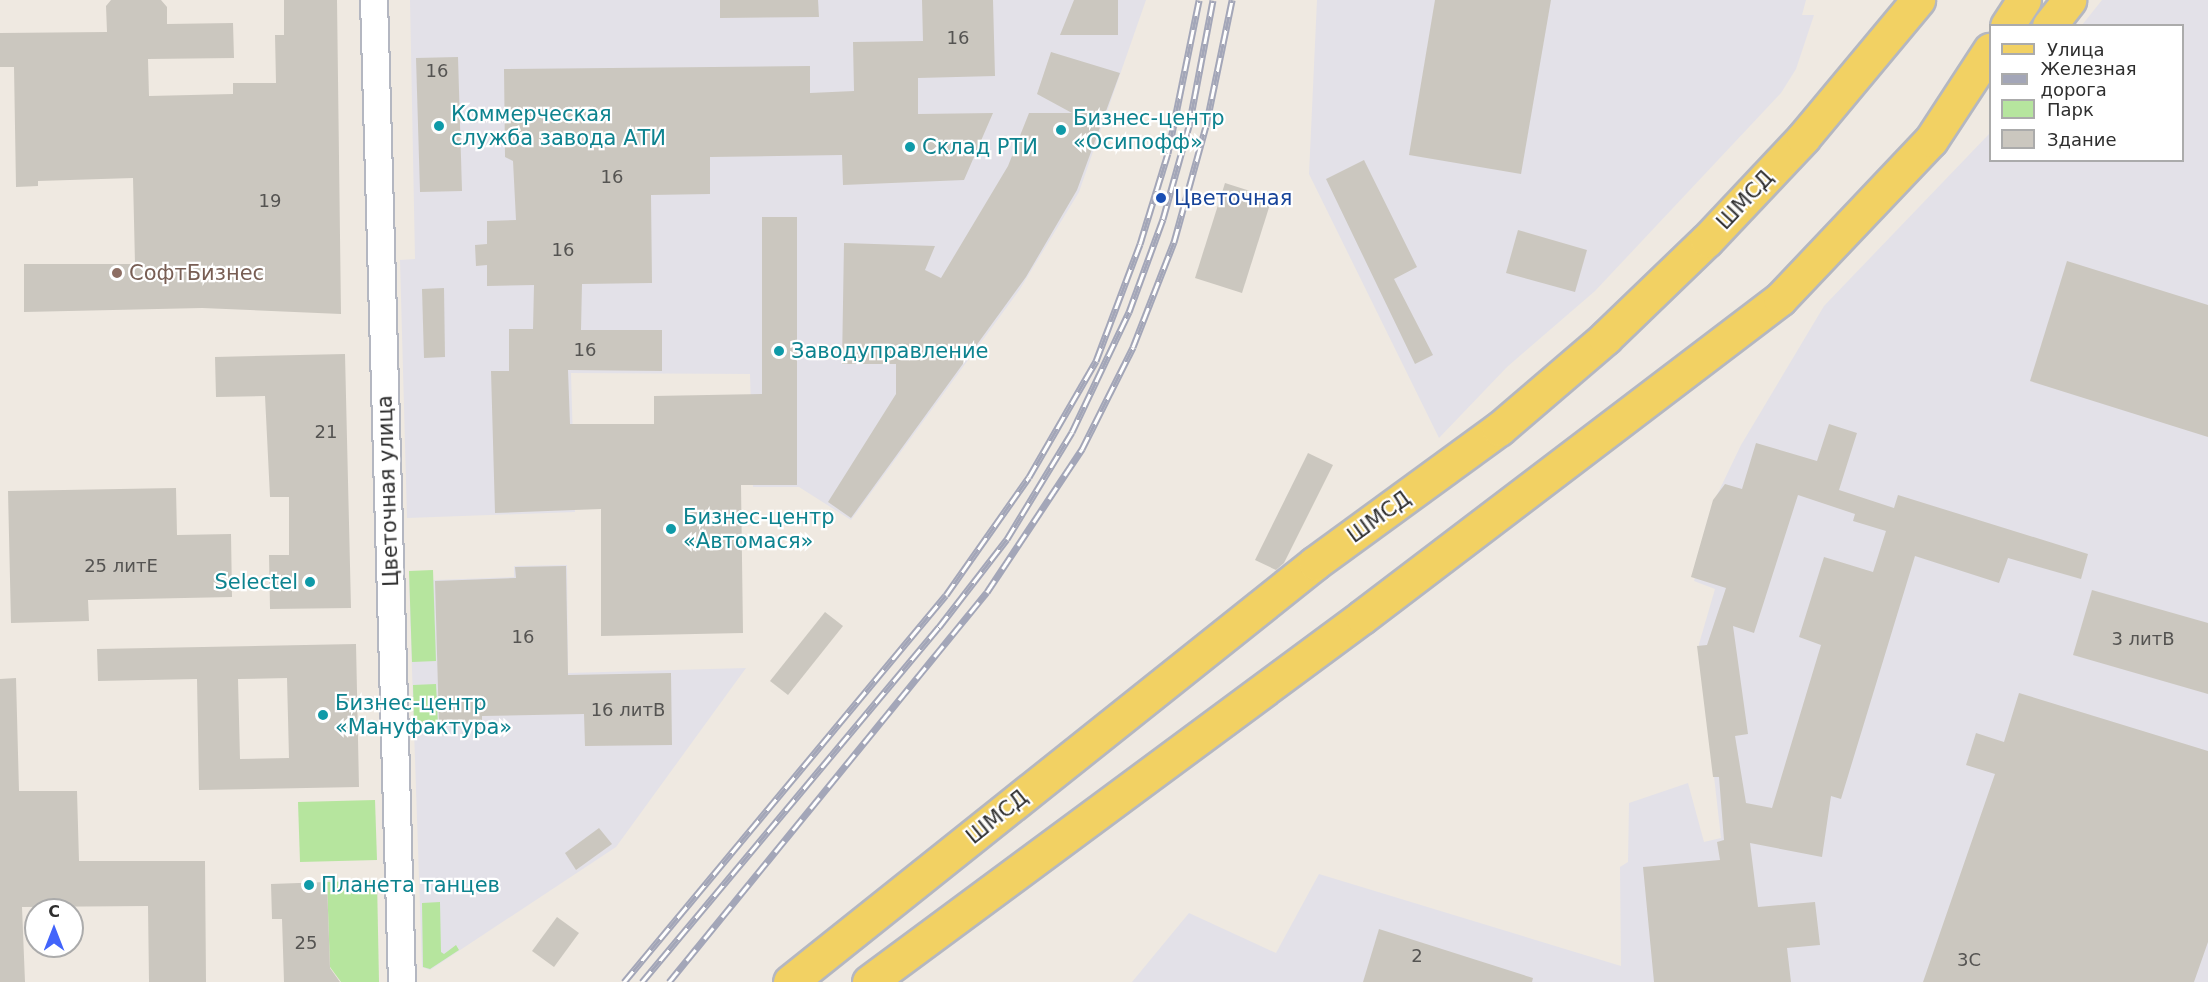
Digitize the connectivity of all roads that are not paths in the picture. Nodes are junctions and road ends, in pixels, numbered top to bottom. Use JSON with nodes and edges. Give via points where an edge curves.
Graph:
{"nodes":[{"id":1,"x":374,"y":0,"type":"edge"},
{"id":2,"x":1918,"y":0,"type":"edge"},
{"id":3,"x":2024,"y":0,"type":"edge"},
{"id":4,"x":2068,"y":0,"type":"edge"},
{"id":5,"x":2008,"y":24,"type":"edge"},
{"id":6,"x":2050,"y":24,"type":"edge"},
{"id":7,"x":1989,"y":52,"type":"edge"},
{"id":8,"x":1989,"y":83,"type":"edge"},
{"id":9,"x":1932,"y":140,"type":"junction"},
{"id":10,"x":402,"y":982,"type":"edge"},
{"id":11,"x":790,"y":982,"type":"edge"},
{"id":12,"x":869,"y":982,"type":"edge"}],
"edges":[{"from":1,"to":10,"type":"street","name":"Цветочная улица"},
{"from":2,"to":11,"type":"main road","name":"ШМСД","via":[[1803,138],[1707,240],[1605,338],[1499,429],[1315,563]]},
{"from":3,"to":5,"type":"main road"},
{"from":4,"to":6,"type":"main road"},
{"from":7,"to":9,"type":"main road"},
{"from":8,"to":9,"type":"main road"},
{"from":9,"to":12,"type":"main road","via":[[1780,299],[1362,617]]}]}
